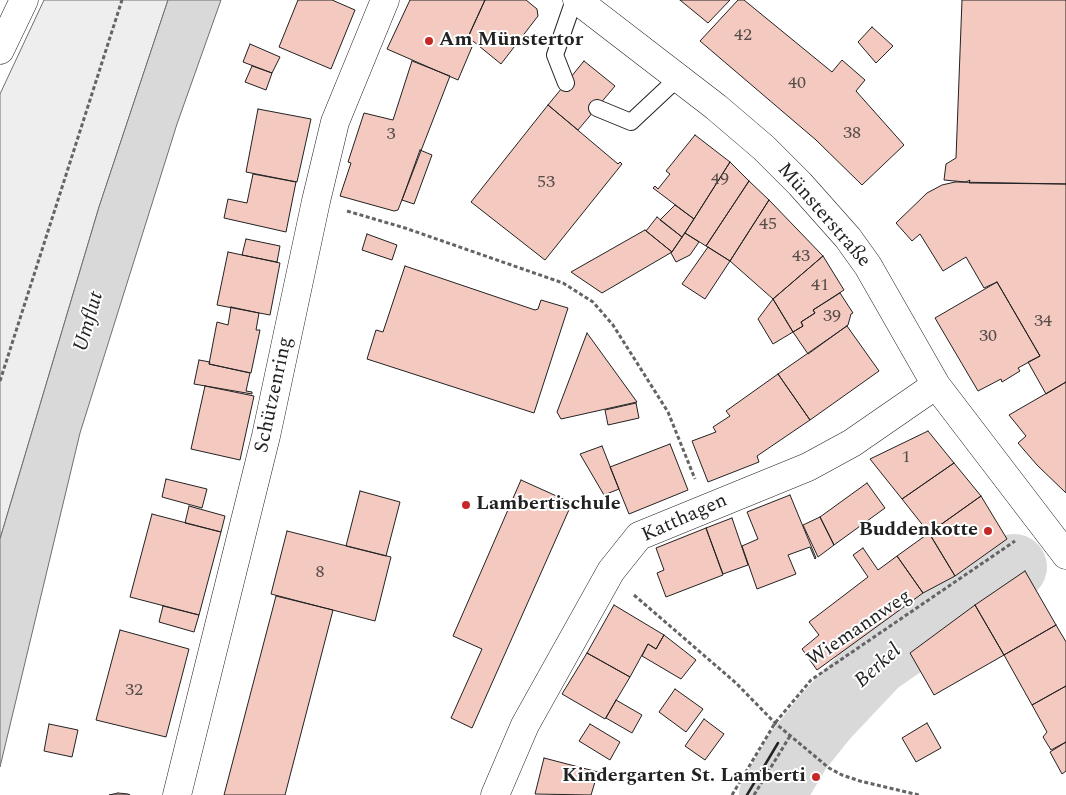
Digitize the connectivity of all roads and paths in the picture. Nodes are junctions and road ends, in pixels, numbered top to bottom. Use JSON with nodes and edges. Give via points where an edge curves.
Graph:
{"nodes":[{"id":1,"x":24,"y":0,"type":"edge"},
{"id":2,"x":122,"y":0,"type":"edge"},
{"id":3,"x":385,"y":0,"type":"edge"},
{"id":4,"x":575,"y":0,"type":"edge"},
{"id":5,"x":0,"y":50,"type":"edge"},
{"id":6,"x":678,"y":78,"type":"junction"},
{"id":7,"x":566,"y":83,"type":"dead end"},
{"id":8,"x":597,"y":108,"type":"dead end"},
{"id":9,"x":316,"y":201,"type":"junction"},
{"id":10,"x":0,"y":381,"type":"edge"},
{"id":11,"x":936,"y":385,"type":"junction"},
{"id":12,"x":706,"y":507,"type":"junction"},
{"id":13,"x":1041,"y":523,"type":"junction"},
{"id":14,"x":1066,"y":555,"type":"edge"},
{"id":15,"x":611,"y":571,"type":"junction"},
{"id":16,"x":776,"y":724,"type":"junction"},
{"id":17,"x":792,"y":737,"type":"junction"},
{"id":18,"x":177,"y":795,"type":"edge"},
{"id":19,"x":495,"y":795,"type":"edge"},
{"id":20,"x":732,"y":795,"type":"edge"},
{"id":21,"x":754,"y":795,"type":"edge"},
{"id":22,"x":918,"y":795,"type":"edge"}],
"edges":[{"from":1,"to":5,"type":"street"},
{"from":2,"to":10,"type":"path"},
{"from":3,"to":9,"type":"street","name":"Schützenring","via":[[335,122]]},
{"from":4,"to":6,"type":"street","name":"Münsterstraße"},
{"from":4,"to":7,"type":"lane","via":[[555,55]]},
{"from":6,"to":8,"type":"lane","via":[[631,122]]},
{"from":6,"to":11,"type":"street","name":"Münsterstraße","via":[[764,148],[848,238],[868,266]]},
{"from":9,"to":12,"type":"path","via":[[406,228],[563,283],[593,302],[612,324],[668,412]]},
{"from":9,"to":18,"type":"street","name":"Schützenring","via":[[266,436]]},
{"from":11,"to":12,"type":"street","name":"Katthagen","via":[[852,442],[808,467]]},
{"from":11,"to":13,"type":"street","name":"Münsterstraße"},
{"from":12,"to":15,"type":"street","name":"Katthagen","via":[[639,536]]},
{"from":13,"to":14,"type":"street","name":"Münsterstraße"},
{"from":13,"to":16,"type":"path","name":"Wiemannweg","via":[[811,680]]},
{"from":15,"to":16,"type":"path","via":[[647,608],[736,683]]},
{"from":15,"to":19,"type":"street","name":"Katthagen","via":[[526,725]]},
{"from":16,"to":17,"type":"path"},
{"from":16,"to":20,"type":"path","name":"Wiemannweg"},
{"from":17,"to":21,"type":"path"},
{"from":17,"to":22,"type":"path","via":[[842,776]]}]}
